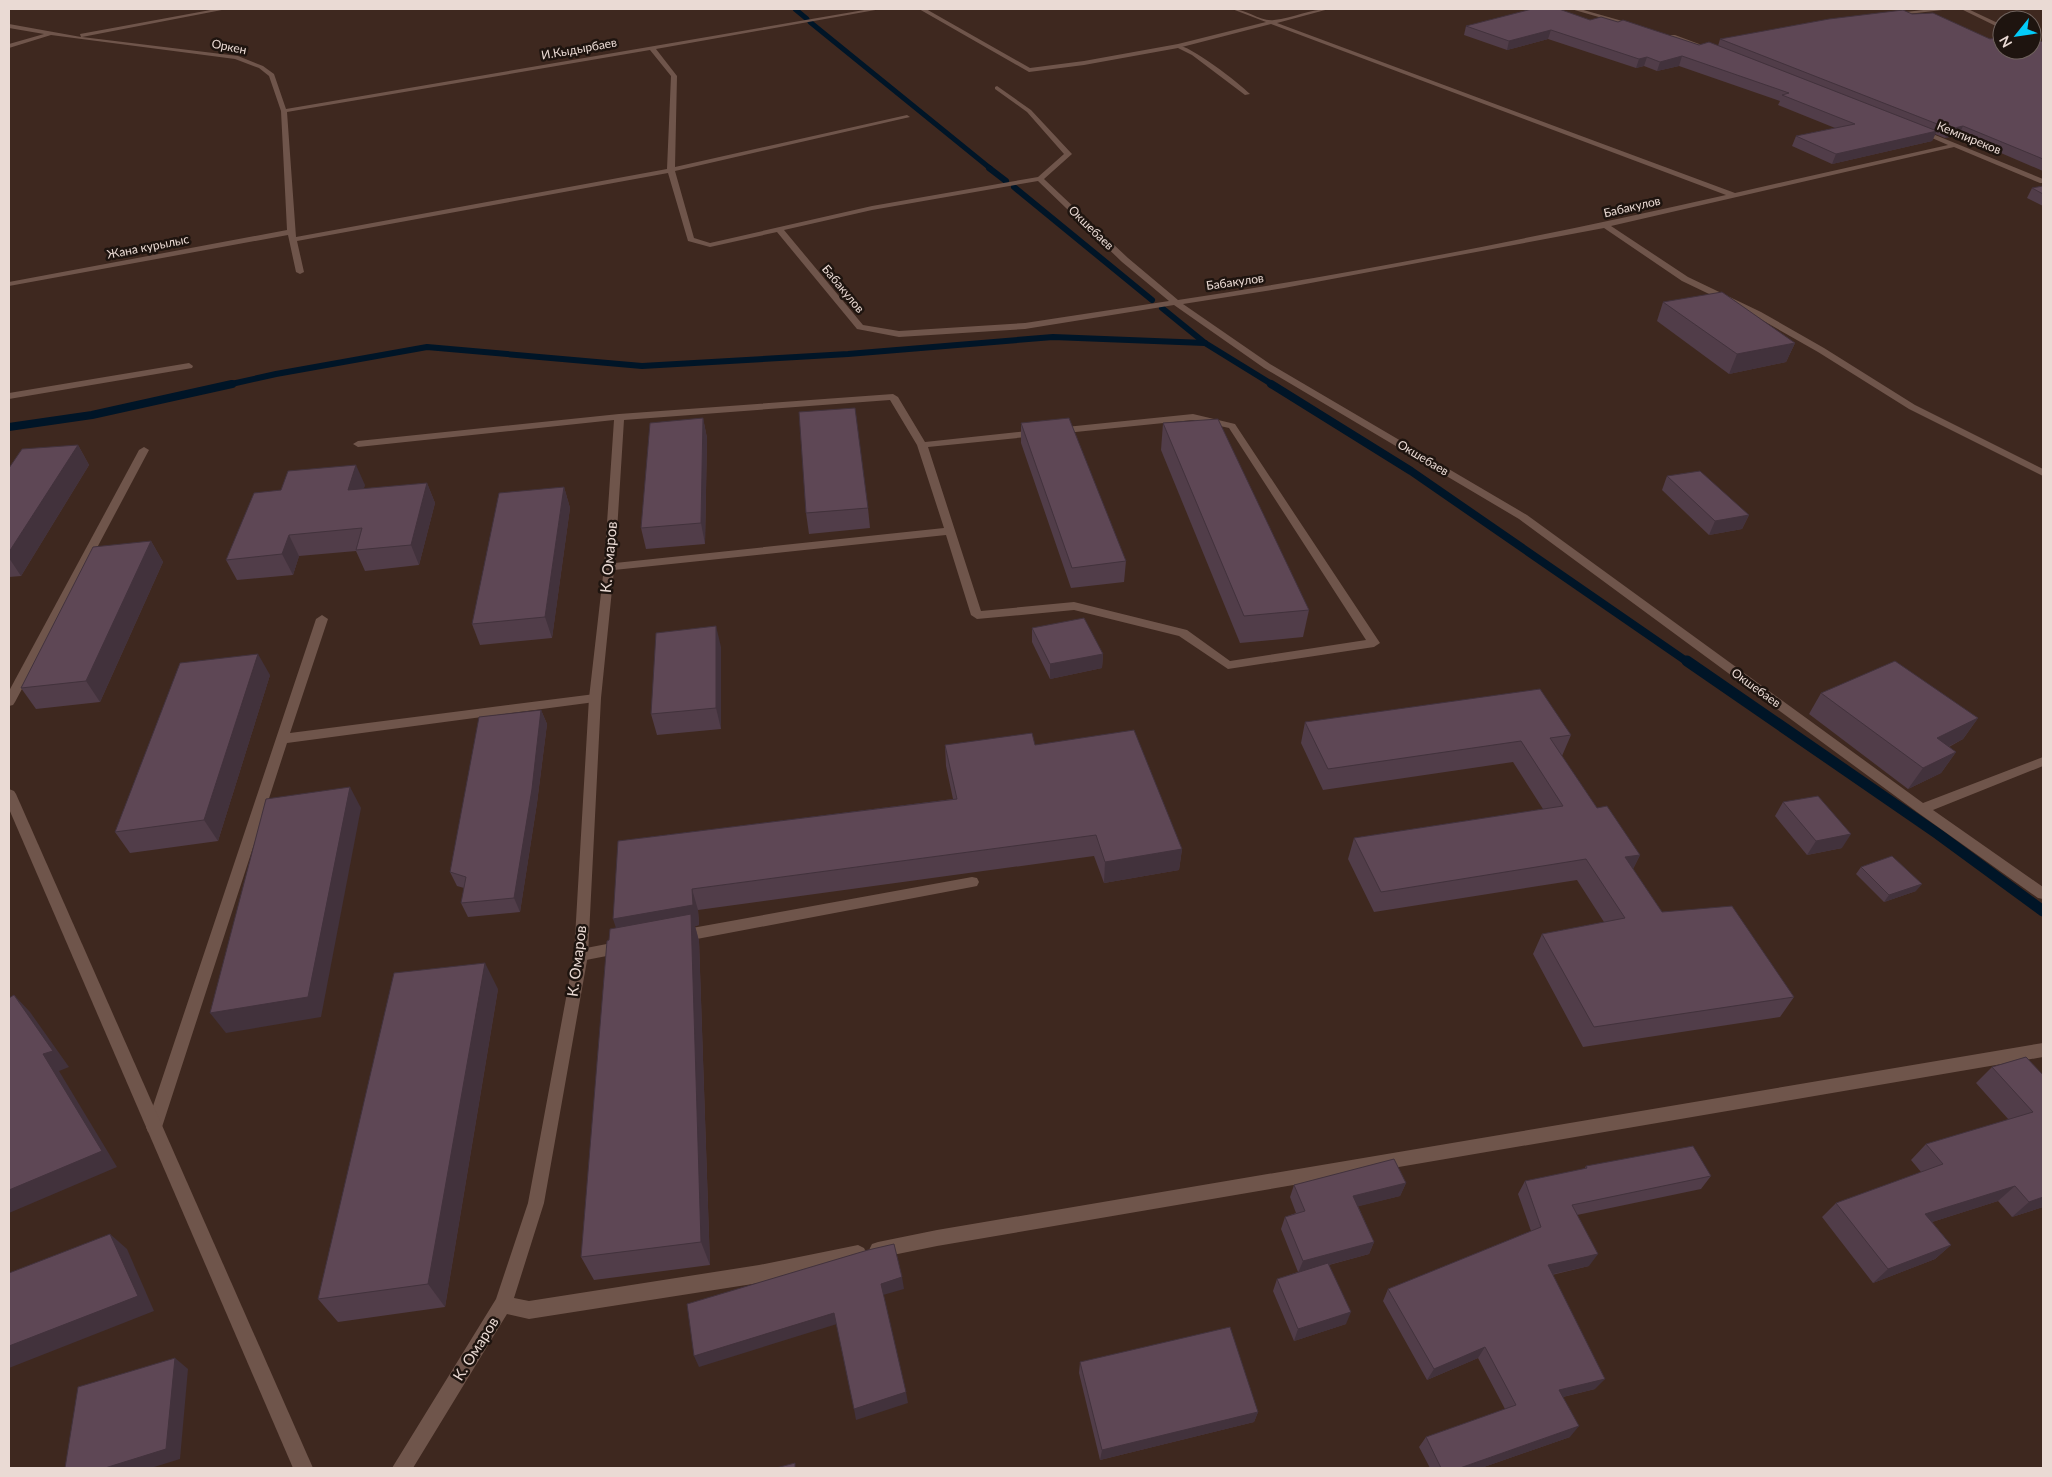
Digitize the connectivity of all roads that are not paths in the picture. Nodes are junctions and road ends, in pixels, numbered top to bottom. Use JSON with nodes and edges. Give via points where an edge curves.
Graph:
{"nodes":[{"id":1,"x":224,"y":9,"type":"edge"},
{"id":2,"x":878,"y":9,"type":"edge"},
{"id":3,"x":922,"y":9,"type":"edge"},
{"id":4,"x":1235,"y":9,"type":"edge"},
{"id":5,"x":1326,"y":9,"type":"edge"},
{"id":6,"x":1574,"y":9,"type":"edge"},
{"id":7,"x":1948,"y":9,"type":"edge"},
{"id":8,"x":1964,"y":9,"type":"edge"},
{"id":9,"x":1884,"y":15,"type":"edge"},
{"id":10,"x":1992,"y":22,"type":"edge"},
{"id":11,"x":1270,"y":23,"type":"junction"},
{"id":12,"x":9,"y":26,"type":"edge"},
{"id":13,"x":1647,"y":28,"type":"edge"},
{"id":14,"x":51,"y":34,"type":"junction"},
{"id":15,"x":1664,"y":34,"type":"edge"},
{"id":16,"x":70,"y":37,"type":"junction"},
{"id":17,"x":1714,"y":44,"type":"edge"},
{"id":18,"x":9,"y":46,"type":"edge"},
{"id":19,"x":1178,"y":46,"type":"junction"},
{"id":20,"x":1704,"y":47,"type":"junction"},
{"id":21,"x":652,"y":48,"type":"junction"},
{"id":22,"x":1722,"y":53,"type":"edge"},
{"id":23,"x":997,"y":88,"type":"dead end"},
{"id":24,"x":1248,"y":94,"type":"dead end"},
{"id":25,"x":284,"y":111,"type":"junction"},
{"id":26,"x":907,"y":117,"type":"dead end"},
{"id":27,"x":1910,"y":127,"type":"edge"},
{"id":28,"x":1955,"y":145,"type":"junction"},
{"id":29,"x":671,"y":170,"type":"junction"},
{"id":30,"x":1040,"y":179,"type":"junction"},
{"id":31,"x":2043,"y":181,"type":"edge"},
{"id":32,"x":1733,"y":195,"type":"junction"},
{"id":33,"x":1605,"y":225,"type":"junction"},
{"id":34,"x":780,"y":230,"type":"junction"},
{"id":35,"x":292,"y":236,"type":"junction"},
{"id":36,"x":300,"y":272,"type":"dead end"},
{"id":37,"x":9,"y":284,"type":"edge"},
{"id":38,"x":1175,"y":302,"type":"junction"},
{"id":39,"x":189,"y":366,"type":"dead end"},
{"id":40,"x":9,"y":396,"type":"edge"},
{"id":41,"x":619,"y":417,"type":"junction"},
{"id":42,"x":358,"y":444,"type":"dead end"},
{"id":43,"x":922,"y":445,"type":"junction"},
{"id":44,"x":144,"y":450,"type":"dead end"},
{"id":45,"x":2043,"y":473,"type":"edge"},
{"id":46,"x":949,"y":531,"type":"junction"},
{"id":47,"x":610,"y":567,"type":"junction"},
{"id":48,"x":322,"y":619,"type":"dead end"},
{"id":49,"x":595,"y":698,"type":"junction"},
{"id":50,"x":9,"y":702,"type":"edge"},
{"id":51,"x":282,"y":740,"type":"junction"},
{"id":52,"x":2043,"y":761,"type":"edge"},
{"id":53,"x":9,"y":794,"type":"edge"},
{"id":54,"x":1922,"y":809,"type":"junction"},
{"id":55,"x":972,"y":882,"type":"dead end"},
{"id":56,"x":2043,"y":894,"type":"edge"},
{"id":57,"x":669,"y":938,"type":"edge"},
{"id":58,"x":639,"y":944,"type":"edge"},
{"id":59,"x":581,"y":954,"type":"junction"},
{"id":60,"x":2043,"y":1050,"type":"edge"},
{"id":61,"x":154,"y":1127,"type":"junction"},
{"id":62,"x":504,"y":1304,"type":"junction"},
{"id":63,"x":303,"y":1468,"type":"edge"},
{"id":64,"x":402,"y":1468,"type":"edge"}],
"edges":[{"from":1,"to":16,"type":"street"},
{"from":2,"to":21,"type":"street","name":"И.Кыдырбаев"},
{"from":3,"to":19,"type":"street","via":[[1030,70]]},
{"from":4,"to":11,"type":"street"},
{"from":5,"to":11,"type":"street"},
{"from":6,"to":13,"type":"street"},
{"from":7,"to":9,"type":"street"},
{"from":8,"to":10,"type":"street"},
{"from":11,"to":19,"type":"street"},
{"from":11,"to":32,"type":"street"},
{"from":12,"to":14,"type":"street","name":"Оркен"},
{"from":14,"to":16,"type":"street","name":"Оркен"},
{"from":14,"to":18,"type":"street"},
{"from":15,"to":20,"type":"street"},
{"from":16,"to":25,"type":"street","name":"Оркен","via":[[236,57],[272,75]]},
{"from":17,"to":20,"type":"street"},
{"from":19,"to":24,"type":"street"},
{"from":20,"to":22,"type":"street"},
{"from":21,"to":25,"type":"street","name":"И.Кыдырбаев"},
{"from":21,"to":29,"type":"street","via":[[674,76]]},
{"from":23,"to":30,"type":"street","via":[[1029,111],[1068,154]]},
{"from":25,"to":35,"type":"street","name":"Оркен"},
{"from":26,"to":29,"type":"street","name":"Жана курылыс"},
{"from":27,"to":28,"type":"street","name":"Кемпиреков"},
{"from":28,"to":31,"type":"street","name":"Кемпиреков"},
{"from":28,"to":32,"type":"street","name":"Бабакулов"},
{"from":29,"to":34,"type":"street","via":[[691,240],[710,245]]},
{"from":29,"to":35,"type":"street","name":"Жана курылыс"},
{"from":30,"to":34,"type":"street","via":[[872,208]]},
{"from":30,"to":38,"type":"street","name":"Окшебаев","via":[[1125,260]]},
{"from":32,"to":33,"type":"street","name":"Бабакулов"},
{"from":33,"to":38,"type":"street","name":"Бабакулов","via":[[1284,286]]},
{"from":33,"to":45,"type":"street","via":[[1685,279],[1774,323],[1912,408]]},
{"from":34,"to":38,"type":"street","name":"Бабакулов","via":[[860,327],[899,334],[1025,326]]},
{"from":35,"to":36,"type":"street","name":"Оркен"},
{"from":35,"to":37,"type":"street","name":"Жана курылыс"},
{"from":38,"to":54,"type":"street","name":"Окшебаев","via":[[1267,366],[1522,517]]},
{"from":39,"to":40,"type":"street"},
{"from":41,"to":42,"type":"street"},
{"from":41,"to":43,"type":"street","via":[[893,397]]},
{"from":41,"to":47,"type":"street","name":"К. Омаров"},
{"from":43,"to":46,"type":"street"},
{"from":43,"to":46,"type":"street","via":[[1193,417],[1232,426],[1374,643],[1228,664],[1183,632],[1074,606],[977,615]]},
{"from":44,"to":50,"type":"street"},
{"from":46,"to":47,"type":"street"},
{"from":47,"to":49,"type":"street","name":"К. Омаров"},
{"from":48,"to":51,"type":"street"},
{"from":49,"to":51,"type":"street"},
{"from":49,"to":59,"type":"street","name":"К. Омаров"},
{"from":51,"to":61,"type":"street"},
{"from":52,"to":54,"type":"street"},
{"from":53,"to":61,"type":"street"},
{"from":54,"to":56,"type":"street","name":"Окшебаев"},
{"from":55,"to":57,"type":"street"},
{"from":58,"to":59,"type":"street"},
{"from":59,"to":62,"type":"street","name":"К. Омаров","via":[[536,1203]]},
{"from":60,"to":62,"type":"street","via":[[937,1238],[759,1274],[529,1310]]},
{"from":61,"to":63,"type":"street"},
{"from":62,"to":64,"type":"street","name":"К. Омаров"}]}
